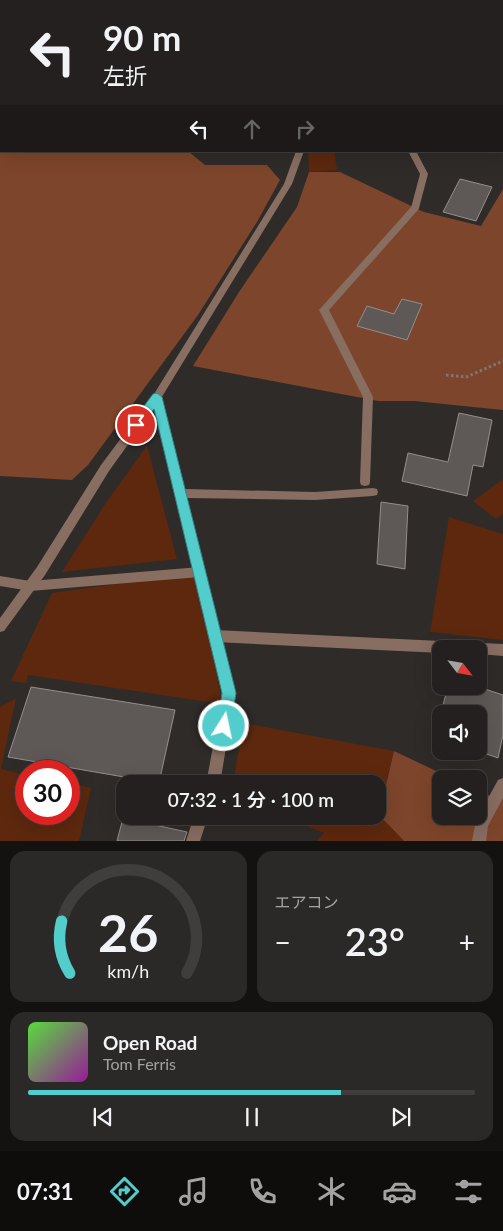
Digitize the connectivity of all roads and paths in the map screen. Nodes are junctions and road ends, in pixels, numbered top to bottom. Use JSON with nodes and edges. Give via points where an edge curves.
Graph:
{"nodes":[{"id":1,"x":300,"y":152,"type":"edge"},
{"id":2,"x":413,"y":152,"type":"edge"},
{"id":3,"x":503,"y":361,"type":"edge"},
{"id":4,"x":446,"y":376,"type":"dead end"},
{"id":5,"x":157,"y":397,"type":"junction"},
{"id":6,"x":365,"y":482,"type":"dead end"},
{"id":7,"x":373,"y":492,"type":"dead end"},
{"id":8,"x":180,"y":493,"type":"junction"},
{"id":9,"x":200,"y":572,"type":"junction"},
{"id":10,"x":0,"y":581,"type":"edge"},
{"id":11,"x":30,"y":586,"type":"junction"},
{"id":12,"x":0,"y":627,"type":"edge"},
{"id":13,"x":215,"y":636,"type":"junction"},
{"id":14,"x":503,"y":650,"type":"edge"},
{"id":15,"x":215,"y":775,"type":"edge"},
{"id":16,"x":503,"y":785,"type":"edge"},
{"id":17,"x":199,"y":825,"type":"edge"},
{"id":18,"x":193,"y":841,"type":"edge"},
{"id":19,"x":479,"y":841,"type":"edge"}],
"edges":[{"from":1,"to":5,"type":"street","via":[[288,184]]},
{"from":2,"to":6,"type":"street","via":[[424,174],[415,208],[324,310],[368,397]]},
{"from":3,"to":4,"type":"path","via":[[466,377]]},
{"from":5,"to":8,"type":"street"},
{"from":5,"to":11,"type":"street","via":[[105,468]]},
{"from":7,"to":8,"type":"street","via":[[315,496]]},
{"from":8,"to":9,"type":"street"},
{"from":9,"to":11,"type":"street"},
{"from":9,"to":13,"type":"street"},
{"from":10,"to":11,"type":"street"},
{"from":11,"to":12,"type":"street"},
{"from":13,"to":14,"type":"street"},
{"from":13,"to":15,"type":"street","via":[[229,693]]},
{"from":16,"to":19,"type":"street","via":[[481,825]]},
{"from":17,"to":18,"type":"street"}]}
